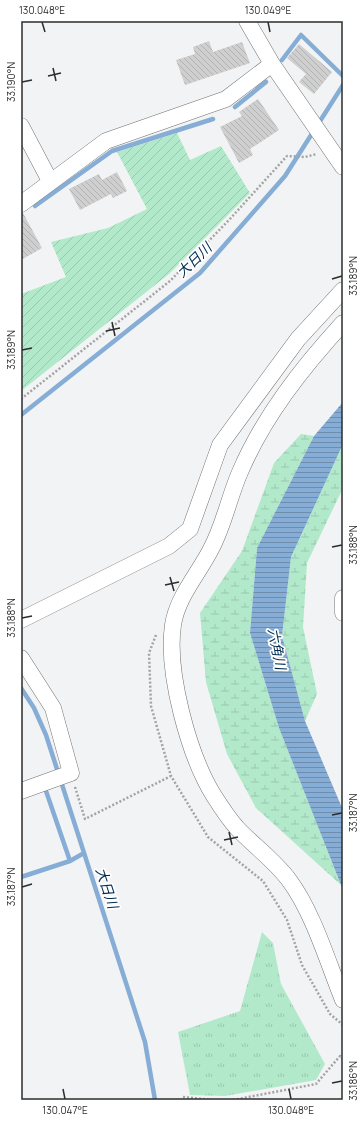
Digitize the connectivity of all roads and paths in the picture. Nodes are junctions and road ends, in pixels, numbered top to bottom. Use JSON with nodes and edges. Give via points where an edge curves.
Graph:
{"nodes":[{"id":1,"x":247,"y":21,"type":"edge"},
{"id":2,"x":272,"y":64,"type":"junction"},
{"id":3,"x":21,"y":126,"type":"edge"},
{"id":4,"x":305,"y":157,"type":"dead end"},
{"id":5,"x":343,"y":167,"type":"edge"},
{"id":6,"x":50,"y":181,"type":"junction"},
{"id":7,"x":21,"y":204,"type":"edge"},
{"id":8,"x":343,"y":290,"type":"edge"},
{"id":9,"x":343,"y":323,"type":"edge"},
{"id":10,"x":21,"y":399,"type":"edge"},
{"id":11,"x":343,"y":598,"type":"edge"},
{"id":12,"x":343,"y":613,"type":"edge"},
{"id":13,"x":21,"y":620,"type":"edge"},
{"id":14,"x":21,"y":658,"type":"edge"},
{"id":15,"x":63,"y":776,"type":"junction"},
{"id":16,"x":171,"y":776,"type":"dead end"},
{"id":17,"x":21,"y":791,"type":"edge"},
{"id":18,"x":343,"y":1000,"type":"edge"},
{"id":19,"x":343,"y":1059,"type":"edge"},
{"id":20,"x":183,"y":1097,"type":"dead end"},
{"id":21,"x":212,"y":1100,"type":"edge"},
{"id":22,"x":233,"y":1100,"type":"edge"}],
"edges":[{"from":1,"to":2,"type":"street"},
{"from":2,"to":5,"type":"street"},
{"from":2,"to":6,"type":"street","via":[[226,100],[106,141]]},
{"from":3,"to":6,"type":"street"},
{"from":4,"to":10,"type":"path","via":[[287,156],[170,281]]},
{"from":6,"to":7,"type":"street"},
{"from":8,"to":13,"type":"street","via":[[298,339],[220,445],[190,528],[169,546]]},
{"from":9,"to":18,"type":"street","via":[[284,394],[264,425],[240,472],[212,548],[179,605],[173,625],[175,676],[193,751],[214,796],[236,827],[289,880],[304,904]]},
{"from":11,"to":12,"type":"street"},
{"from":14,"to":15,"type":"street","via":[[53,708]]},
{"from":15,"to":16,"type":"path","via":[[85,819]]},
{"from":15,"to":17,"type":"street"},
{"from":19,"to":22,"type":"path","via":[[340,1056],[316,1084]]},
{"from":20,"to":21,"type":"path"}]}
